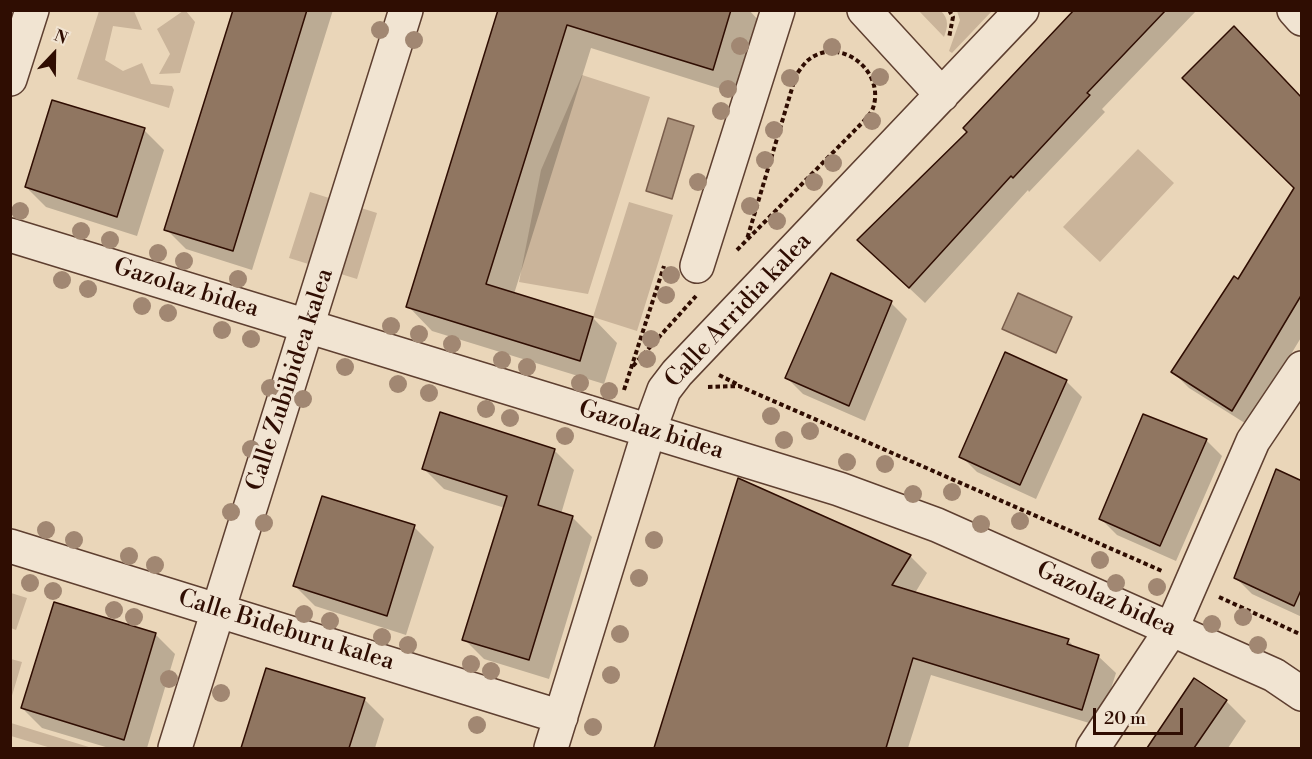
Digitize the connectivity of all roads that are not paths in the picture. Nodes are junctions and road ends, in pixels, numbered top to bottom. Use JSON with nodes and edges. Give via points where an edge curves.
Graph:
{"nodes":[{"id":1,"x":32,"y":10,"type":"edge"},
{"id":2,"x":406,"y":10,"type":"edge"},
{"id":3,"x":778,"y":10,"type":"edge"},
{"id":4,"x":864,"y":10,"type":"edge"},
{"id":5,"x":1022,"y":10,"type":"edge"},
{"id":6,"x":1294,"y":10,"type":"edge"},
{"id":7,"x":1302,"y":18,"type":"edge"},
{"id":8,"x":10,"y":79,"type":"edge"},
{"id":9,"x":942,"y":95,"type":"junction"},
{"id":10,"x":10,"y":235,"type":"edge"},
{"id":11,"x":700,"y":278,"type":"road end"},
{"id":12,"x":308,"y":327,"type":"junction"},
{"id":13,"x":1302,"y":368,"type":"edge"},
{"id":14,"x":649,"y":431,"type":"junction"},
{"id":15,"x":10,"y":546,"type":"edge"},
{"id":16,"x":218,"y":609,"type":"junction"},
{"id":17,"x":1172,"y":630,"type":"junction"},
{"id":18,"x":1302,"y":694,"type":"edge"},
{"id":19,"x":561,"y":717,"type":"junction"},
{"id":20,"x":175,"y":748,"type":"edge"},
{"id":21,"x":550,"y":748,"type":"edge"},
{"id":22,"x":1093,"y":748,"type":"edge"}],
"edges":[{"from":1,"to":8,"type":"street"},
{"from":2,"to":12,"type":"street","name":"Calle Zubibidea kalea"},
{"from":3,"to":11,"type":"street"},
{"from":4,"to":9,"type":"street"},
{"from":5,"to":9,"type":"street","name":"Calle Arridia kalea"},
{"from":6,"to":7,"type":"street"},
{"from":9,"to":14,"type":"street","name":"Calle Arridia kalea","via":[[677,374],[664,390]]},
{"from":10,"to":12,"type":"street","name":"Gazolaz bidea"},
{"from":12,"to":14,"type":"street","name":"Gazolaz bidea"},
{"from":12,"to":16,"type":"street","name":"Calle Zubibidea kalea"},
{"from":13,"to":17,"type":"street","via":[[1253,441]]},
{"from":14,"to":17,"type":"street","name":"Gazolaz bidea","via":[[839,489],[937,525]]},
{"from":14,"to":19,"type":"street","name":"Calle Arridia kalea"},
{"from":15,"to":16,"type":"street","name":"Calle Bideburu kalea"},
{"from":16,"to":19,"type":"street","name":"Calle Bideburu kalea"},
{"from":16,"to":20,"type":"street","name":"Calle Zubibidea kalea"},
{"from":17,"to":18,"type":"street","name":"Gazolaz bidea","via":[[1274,675]]},
{"from":17,"to":22,"type":"street"},
{"from":19,"to":21,"type":"street","name":"Calle Arridia kalea"}]}
